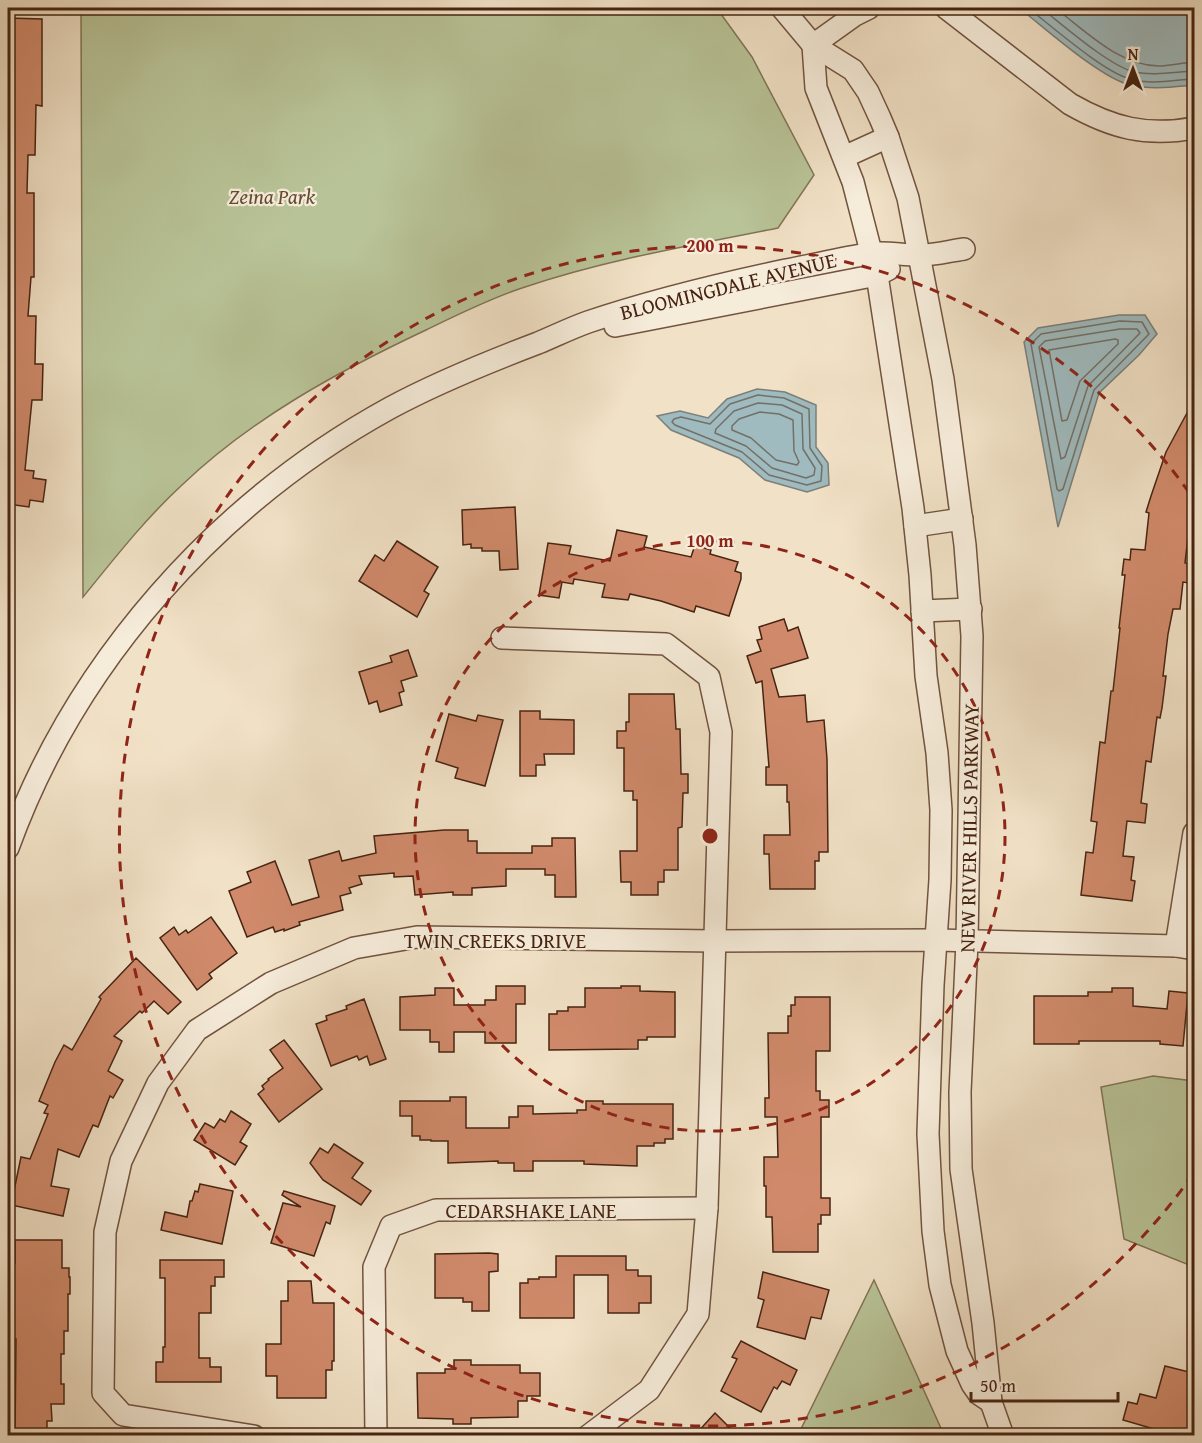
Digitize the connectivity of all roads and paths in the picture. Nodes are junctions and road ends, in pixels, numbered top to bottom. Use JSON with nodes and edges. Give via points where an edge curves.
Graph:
{"nodes":[{"id":1,"x":782,"y":8,"type":"edge"},
{"id":2,"x":869,"y":8,"type":"edge"},
{"id":3,"x":946,"y":8,"type":"edge"},
{"id":4,"x":813,"y":45,"type":"junction"},
{"id":5,"x":1194,"y":128,"type":"edge"},
{"id":6,"x":888,"y":137,"type":"junction"},
{"id":7,"x":844,"y":157,"type":"junction"},
{"id":8,"x":964,"y":249,"type":"dead end"},
{"id":9,"x":872,"y":253,"type":"junction"},
{"id":10,"x":920,"y":256,"type":"junction"},
{"id":11,"x":877,"y":275,"type":"junction"},
{"id":12,"x":541,"y":342,"type":"junction"},
{"id":13,"x":962,"y":519,"type":"junction"},
{"id":14,"x":915,"y":526,"type":"junction"},
{"id":15,"x":970,"y":609,"type":"junction"},
{"id":16,"x":922,"y":612,"type":"junction"},
{"id":17,"x":502,"y":638,"type":"dead end"},
{"id":18,"x":1194,"y":832,"type":"edge"},
{"id":19,"x":8,"y":848,"type":"edge"},
{"id":20,"x":936,"y":940,"type":"junction"},
{"id":21,"x":715,"y":941,"type":"junction"},
{"id":22,"x":967,"y":942,"type":"junction"},
{"id":23,"x":1185,"y":948,"type":"edge"},
{"id":24,"x":707,"y":1208,"type":"junction"},
{"id":25,"x":991,"y":1402,"type":"junction"},
{"id":26,"x":254,"y":1436,"type":"edge"},
{"id":27,"x":376,"y":1436,"type":"edge"},
{"id":28,"x":588,"y":1436,"type":"edge"},
{"id":29,"x":1003,"y":1436,"type":"edge"}],
"edges":[{"from":1,"to":4,"type":"street","name":"NEW RIVER HILLS PARKWAY"},
{"from":2,"to":4,"type":"street"},
{"from":3,"to":5,"type":"street","via":[[1087,113],[1136,130],[1175,132]]},
{"from":4,"to":6,"type":"street","name":"NEW RIVER HILLS PARKWAY","via":[[853,70],[868,92]]},
{"from":4,"to":7,"type":"street","name":"NEW RIVER HILLS PARKWAY","via":[[816,88]]},
{"from":6,"to":7,"type":"street"},
{"from":6,"to":10,"type":"street","name":"NEW RIVER HILLS PARKWAY","via":[[908,198]]},
{"from":7,"to":9,"type":"street","name":"NEW RIVER HILLS PARKWAY"},
{"from":8,"to":10,"type":"street","name":"BLOOMINGDALE AVENUE"},
{"from":9,"to":10,"type":"street","name":"BLOOMINGDALE AVENUE"},
{"from":9,"to":11,"type":"street","name":"NEW RIVER HILLS PARKWAY"},
{"from":9,"to":12,"type":"street","name":"BLOOMINGDALE AVENUE","via":[[696,291],[586,323]]},
{"from":10,"to":11,"type":"street","name":"BLOOMINGDALE AVENUE"},
{"from":10,"to":13,"type":"street","name":"NEW RIVER HILLS PARKWAY","via":[[943,379]]},
{"from":11,"to":12,"type":"street","name":"BLOOMINGDALE AVENUE"},
{"from":11,"to":14,"type":"street","name":"NEW RIVER HILLS PARKWAY"},
{"from":12,"to":19,"type":"street","name":"BLOOMINGDALE AVENUE","via":[[450,378],[361,425],[277,482],[225,527],[152,603],[91,683],[38,776]]},
{"from":13,"to":14,"type":"street"},
{"from":13,"to":15,"type":"street","name":"NEW RIVER HILLS PARKWAY"},
{"from":14,"to":16,"type":"street","name":"NEW RIVER HILLS PARKWAY"},
{"from":15,"to":16,"type":"street"},
{"from":15,"to":22,"type":"street","name":"NEW RIVER HILLS PARKWAY"},
{"from":16,"to":20,"type":"street","name":"NEW RIVER HILLS PARKWAY","via":[[940,782]]},
{"from":17,"to":21,"type":"street","via":[[666,644],[709,678],[721,732]]},
{"from":18,"to":23,"type":"street"},
{"from":20,"to":21,"type":"street","name":"TWIN CREEKS DRIVE"},
{"from":20,"to":22,"type":"street","name":"TWIN CREEKS DRIVE"},
{"from":20,"to":25,"type":"street","name":"NEW RIVER HILLS PARKWAY","via":[[928,1134],[934,1242],[940,1285],[957,1351],[972,1384]]},
{"from":21,"to":24,"type":"street"},
{"from":21,"to":26,"type":"street","name":"TWIN CREEKS DRIVE","via":[[417,937],[354,948],[271,983],[197,1030],[158,1083],[121,1161],[105,1232],[103,1393],[123,1415]]},
{"from":22,"to":23,"type":"street","name":"TWIN CREEKS DRIVE"},
{"from":22,"to":25,"type":"street","name":"NEW RIVER HILLS PARKWAY","via":[[960,1092],[961,1169]]},
{"from":24,"to":27,"type":"street","name":"CEDARSHAKE LANE","via":[[436,1210],[391,1226],[374,1267]]},
{"from":24,"to":28,"type":"street","via":[[698,1314],[649,1390]]},
{"from":25,"to":29,"type":"street","name":"NEW RIVER HILLS PARKWAY"}]}
